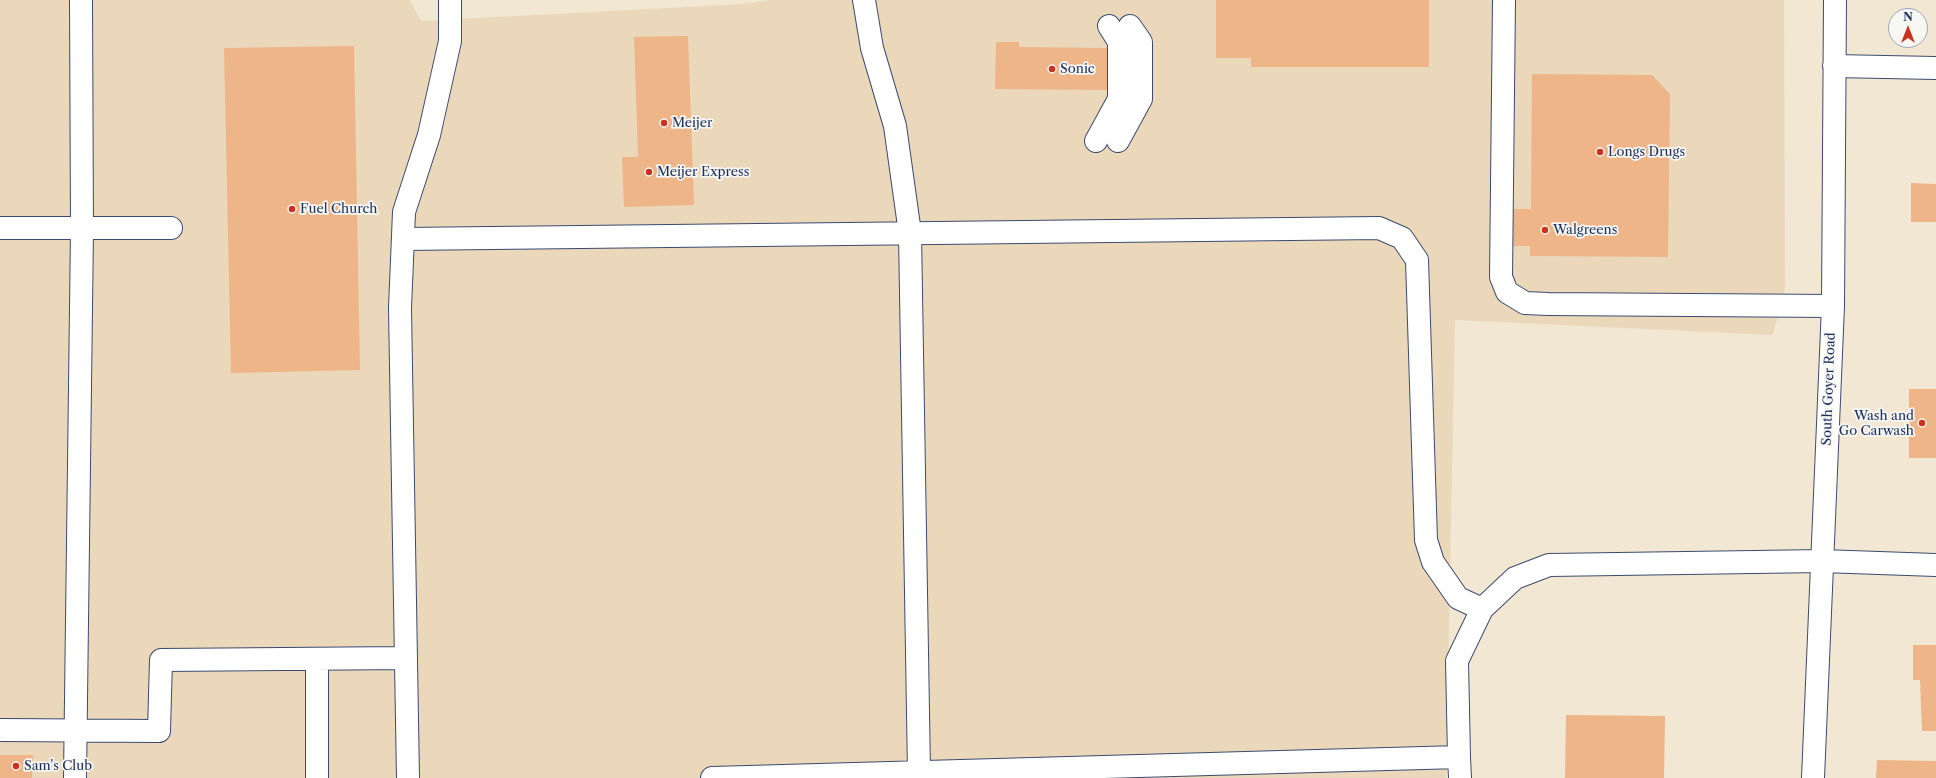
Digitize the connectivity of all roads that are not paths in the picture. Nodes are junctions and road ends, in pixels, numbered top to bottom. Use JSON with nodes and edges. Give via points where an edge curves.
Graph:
{"nodes":[{"id":1,"x":82,"y":0,"type":"edge"},
{"id":2,"x":450,"y":0,"type":"edge"},
{"id":3,"x":864,"y":0,"type":"edge"},
{"id":4,"x":1504,"y":0,"type":"edge"},
{"id":5,"x":1836,"y":0,"type":"edge"},
{"id":6,"x":1119,"y":26,"type":"dead end"},
{"id":7,"x":1834,"y":66,"type":"junction"},
{"id":8,"x":1936,"y":68,"type":"edge"},
{"id":9,"x":1107,"y":141,"type":"dead end"},
{"id":10,"x":0,"y":228,"type":"edge"},
{"id":11,"x":170,"y":228,"type":"dead end"},
{"id":12,"x":82,"y":229,"type":"junction"},
{"id":13,"x":910,"y":233,"type":"junction"},
{"id":14,"x":403,"y":238,"type":"junction"},
{"id":15,"x":1833,"y":306,"type":"junction"},
{"id":16,"x":1822,"y":562,"type":"junction"},
{"id":17,"x":1936,"y":564,"type":"edge"},
{"id":18,"x":1482,"y":609,"type":"junction"},
{"id":19,"x":406,"y":658,"type":"junction"},
{"id":20,"x":318,"y":659,"type":"junction"},
{"id":21,"x":0,"y":730,"type":"edge"},
{"id":22,"x":76,"y":731,"type":"junction"},
{"id":23,"x":1460,"y":767,"type":"edge"},
{"id":24,"x":919,"y":772,"type":"junction"},
{"id":25,"x":75,"y":778,"type":"edge"},
{"id":26,"x":317,"y":778,"type":"edge"},
{"id":27,"x":408,"y":778,"type":"edge"},
{"id":28,"x":712,"y":778,"type":"edge"},
{"id":29,"x":1813,"y":778,"type":"edge"}],
"edges":[{"from":1,"to":12,"type":"street"},
{"from":2,"to":14,"type":"street","via":[[450,41],[429,135],[404,212]]},
{"from":3,"to":13,"type":"street","via":[[872,48],[895,126]]},
{"from":4,"to":15,"type":"street","via":[[1501,277],[1507,292],[1525,303],[1548,304]]},
{"from":5,"to":7,"type":"street","name":"South Goyer Road"},
{"from":6,"to":9,"type":"street","via":[[1141,42],[1141,99]]},
{"from":7,"to":8,"type":"street"},
{"from":7,"to":15,"type":"street","name":"South Goyer Road"},
{"from":10,"to":12,"type":"street"},
{"from":11,"to":12,"type":"street"},
{"from":12,"to":22,"type":"street"},
{"from":13,"to":14,"type":"street"},
{"from":13,"to":18,"type":"street","via":[[1379,228],[1402,238],[1417,260],[1426,540],[1433,562],[1458,598]]},
{"from":13,"to":24,"type":"street"},
{"from":14,"to":19,"type":"street","via":[[400,308]]},
{"from":15,"to":16,"type":"street","name":"South Goyer Road"},
{"from":16,"to":17,"type":"street"},
{"from":16,"to":18,"type":"street","via":[[1550,565],[1515,578]]},
{"from":16,"to":29,"type":"street","name":"South Goyer Road"},
{"from":18,"to":23,"type":"street","via":[[1457,661]]},
{"from":19,"to":20,"type":"street"},
{"from":19,"to":27,"type":"street"},
{"from":20,"to":22,"type":"street","via":[[161,660],[159,731]]},
{"from":20,"to":26,"type":"street"},
{"from":21,"to":22,"type":"street"},
{"from":22,"to":25,"type":"street"},
{"from":23,"to":24,"type":"street"},
{"from":24,"to":28,"type":"street"}]}
